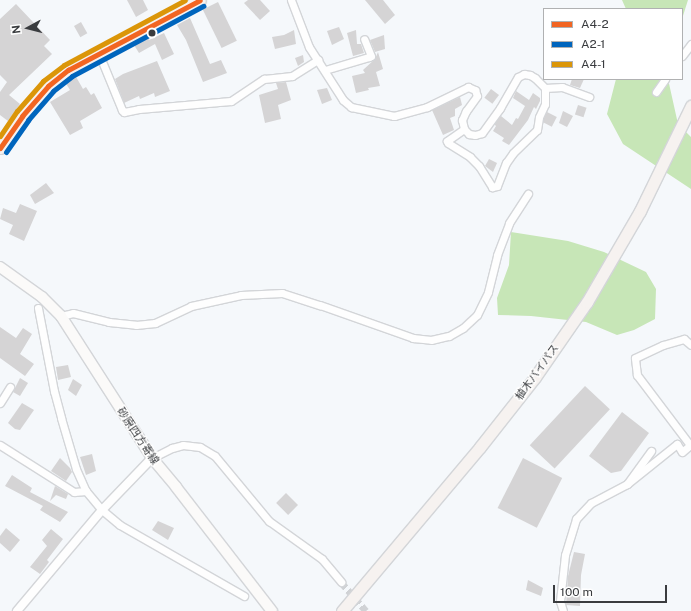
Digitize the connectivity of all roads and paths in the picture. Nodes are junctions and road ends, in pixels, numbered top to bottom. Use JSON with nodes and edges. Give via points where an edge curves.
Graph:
{"nodes":[{"id":1,"x":200,"y":0,"type":"edge"},
{"id":2,"x":291,"y":0,"type":"edge"},
{"id":3,"x":364,"y":39,"type":"dead end"},
{"id":4,"x":691,"y":44,"type":"edge"},
{"id":5,"x":98,"y":54,"type":"junction"},
{"id":6,"x":683,"y":55,"type":"edge"},
{"id":7,"x":318,"y":60,"type":"junction"},
{"id":8,"x":325,"y":70,"type":"junction"},
{"id":9,"x":664,"y":80,"type":"edge"},
{"id":10,"x":545,"y":88,"type":"junction"},
{"id":11,"x":656,"y":92,"type":"dead end"},
{"id":12,"x":589,"y":97,"type":"dead end"},
{"id":13,"x":689,"y":110,"type":"edge"},
{"id":14,"x":464,"y":129,"type":"junction"},
{"id":15,"x":0,"y":148,"type":"edge"},
{"id":16,"x":528,"y":194,"type":"dead end"},
{"id":17,"x":0,"y":267,"type":"edge"},
{"id":18,"x":38,"y":308,"type":"dead end"},
{"id":19,"x":61,"y":316,"type":"junction"},
{"id":20,"x":691,"y":345,"type":"edge"},
{"id":21,"x":10,"y":388,"type":"dead end"},
{"id":22,"x":0,"y":403,"type":"edge"},
{"id":23,"x":0,"y":445,"type":"edge"},
{"id":24,"x":650,"y":451,"type":"dead end"},
{"id":25,"x":152,"y":458,"type":"junction"},
{"id":26,"x":627,"y":484,"type":"junction"},
{"id":27,"x":86,"y":491,"type":"junction"},
{"id":28,"x":102,"y":510,"type":"junction"},
{"id":29,"x":342,"y":582,"type":"tunnel mouth"},
{"id":30,"x":244,"y":596,"type":"dead end"},
{"id":31,"x":17,"y":611,"type":"edge"},
{"id":32,"x":272,"y":611,"type":"edge"},
{"id":33,"x":342,"y":611,"type":"edge"},
{"id":34,"x":563,"y":611,"type":"edge"}],
"edges":[{"from":1,"to":5,"type":"highway"},
{"from":2,"to":7,"type":"street","via":[[309,47]]},
{"from":3,"to":8,"type":"street","via":[[370,57]]},
{"from":4,"to":6,"type":"street"},
{"from":5,"to":7,"type":"street","via":[[124,112],[231,101],[264,79],[292,76]]},
{"from":5,"to":15,"type":"highway","via":[[68,70],[48,86],[22,116]]},
{"from":7,"to":8,"type":"street"},
{"from":8,"to":14,"type":"street","via":[[343,100],[351,107],[394,116],[427,107],[468,87],[475,90],[477,96],[462,120]]},
{"from":9,"to":11,"type":"street"},
{"from":10,"to":12,"type":"street","via":[[562,87]]},
{"from":10,"to":14,"type":"street","via":[[530,75],[518,77],[482,133],[469,134]]},
{"from":10,"to":14,"type":"street","via":[[545,104],[537,130],[513,153],[497,186],[492,186],[470,157],[448,143],[447,141]]},
{"from":13,"to":33,"type":"highway","name":"植木バイパス","via":[[640,211],[587,302],[535,377],[480,447]]},
{"from":16,"to":19,"type":"street","via":[[508,223],[488,292],[476,315],[464,328],[449,336],[431,340],[413,338],[282,293],[241,295],[191,306],[155,323],[136,325],[109,322],[73,313]]},
{"from":17,"to":19,"type":"main road","name":"砂原四方寄線","via":[[42,297]]},
{"from":18,"to":27,"type":"street","via":[[59,411],[76,469]]},
{"from":19,"to":25,"type":"main road","name":"砂原四方寄線"},
{"from":20,"to":26,"type":"street","via":[[684,339],[635,358],[637,375],[690,445],[682,452],[677,444]]},
{"from":21,"to":22,"type":"street"},
{"from":23,"to":27,"type":"street","via":[[74,492]]},
{"from":24,"to":26,"type":"street"},
{"from":25,"to":28,"type":"street"},
{"from":25,"to":29,"type":"street","via":[[172,448],[183,446],[200,447],[215,456],[269,521],[322,559]]},
{"from":25,"to":32,"type":"main road","name":"砂原四方寄線"},
{"from":26,"to":34,"type":"street","via":[[591,503],[576,519],[565,555],[560,601]]},
{"from":27,"to":28,"type":"street"},
{"from":28,"to":30,"type":"street","via":[[120,525]]},
{"from":28,"to":31,"type":"street"}]}
